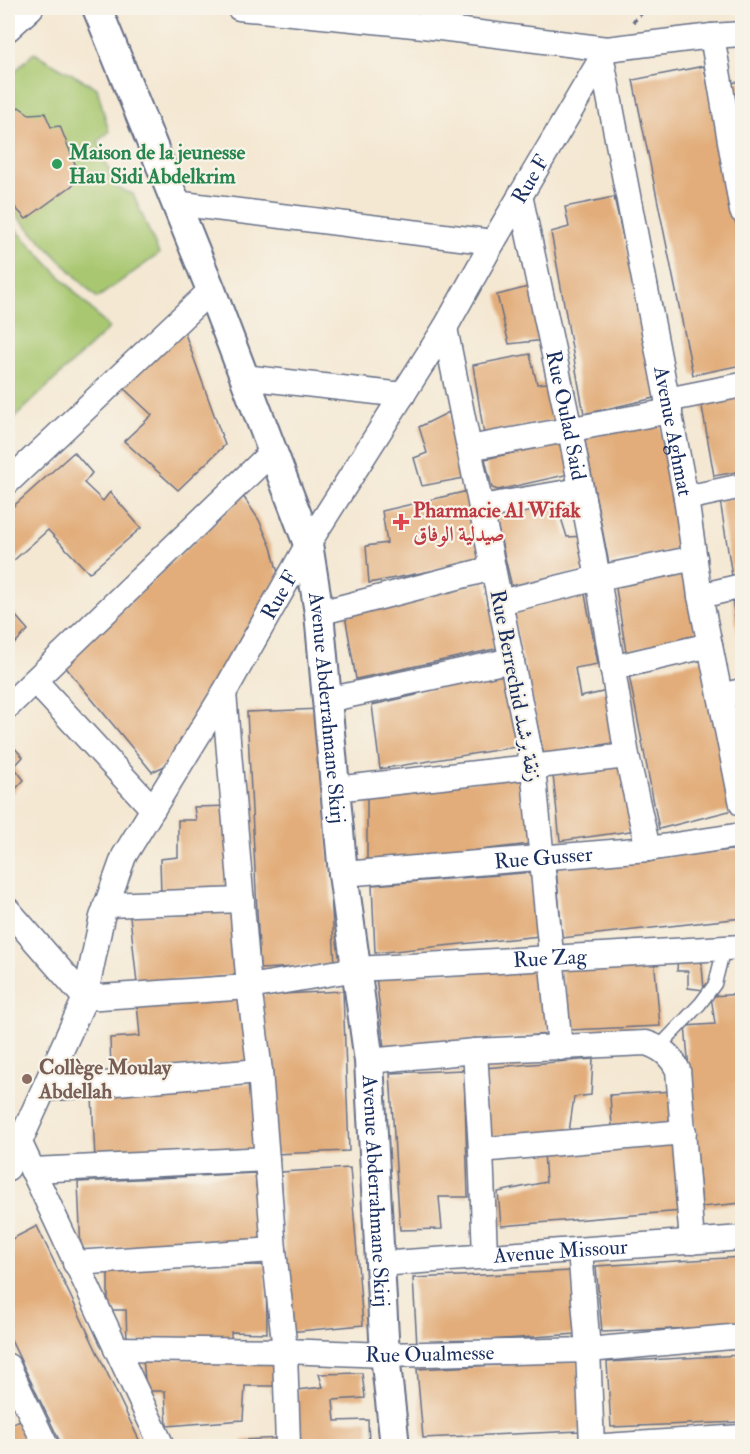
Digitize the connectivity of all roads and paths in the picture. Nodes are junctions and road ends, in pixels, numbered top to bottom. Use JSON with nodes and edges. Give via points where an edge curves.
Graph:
{"nodes":[{"id":1,"x":31,"y":8,"type":"edge"},
{"id":2,"x":97,"y":8,"type":"edge"},
{"id":3,"x":239,"y":8,"type":"edge"},
{"id":4,"x":301,"y":10,"type":"edge"},
{"id":5,"x":8,"y":29,"type":"edge"},
{"id":6,"x":742,"y":34,"type":"edge"},
{"id":7,"x":712,"y":36,"type":"junction"},
{"id":8,"x":604,"y":54,"type":"junction"},
{"id":9,"x":520,"y":195,"type":"junction"},
{"id":10,"x":175,"y":202,"type":"junction"},
{"id":11,"x":742,"y":211,"type":"edge"},
{"id":12,"x":493,"y":242,"type":"junction"},
{"id":13,"x":211,"y":290,"type":"junction"},
{"id":14,"x":445,"y":328,"type":"junction"},
{"id":15,"x":244,"y":377,"type":"junction"},
{"id":16,"x":742,"y":385,"type":"edge"},
{"id":17,"x":403,"y":394,"type":"junction"},
{"id":18,"x":669,"y":405,"type":"junction"},
{"id":19,"x":570,"y":430,"type":"junction"},
{"id":20,"x":469,"y":448,"type":"junction"},
{"id":21,"x":273,"y":452,"type":"junction"},
{"id":22,"x":8,"y":482,"type":"edge"},
{"id":23,"x":742,"y":486,"type":"edge"},
{"id":24,"x":580,"y":490,"type":"junction"},
{"id":25,"x":686,"y":498,"type":"junction"},
{"id":26,"x":481,"y":507,"type":"junction"},
{"id":27,"x":308,"y":544,"type":"junction"},
{"id":28,"x":695,"y":558,"type":"junction"},
{"id":29,"x":493,"y":567,"type":"junction"},
{"id":30,"x":598,"y":578,"type":"junction"},
{"id":31,"x":742,"y":586,"type":"edge"},
{"id":32,"x":700,"y":596,"type":"junction"},
{"id":33,"x":500,"y":602,"type":"junction"},
{"id":34,"x":319,"y":613,"type":"junction"},
{"id":35,"x":710,"y":645,"type":"junction"},
{"id":36,"x":512,"y":660,"type":"junction"},
{"id":37,"x":612,"y":668,"type":"junction"},
{"id":38,"x":35,"y":681,"type":"junction"},
{"id":39,"x":224,"y":693,"type":"junction"},
{"id":40,"x":732,"y":694,"type":"edge"},
{"id":41,"x":327,"y":700,"type":"junction"},
{"id":42,"x":8,"y":706,"type":"edge"},
{"id":43,"x":627,"y":756,"type":"junction"},
{"id":44,"x":533,"y":767,"type":"junction"},
{"id":45,"x":336,"y":789,"type":"junction"},
{"id":46,"x":742,"y":796,"type":"edge"},
{"id":47,"x":153,"y":809,"type":"junction"},
{"id":48,"x":742,"y":835,"type":"edge"},
{"id":49,"x":648,"y":849,"type":"junction"},
{"id":50,"x":541,"y":858,"type":"junction"},
{"id":51,"x":343,"y":874,"type":"junction"},
{"id":52,"x":242,"y":900,"type":"junction"},
{"id":53,"x":106,"y":905,"type":"junction"},
{"id":54,"x":8,"y":910,"type":"edge"},
{"id":55,"x":733,"y":947,"type":"edge"},
{"id":56,"x":551,"y":957,"type":"junction"},
{"id":57,"x":357,"y":969,"type":"junction"},
{"id":58,"x":249,"y":987,"type":"junction"},
{"id":59,"x":85,"y":998,"type":"junction"},
{"id":60,"x":659,"y":1047,"type":"junction"},
{"id":61,"x":560,"y":1048,"type":"junction"},
{"id":62,"x":475,"y":1051,"type":"junction"},
{"id":63,"x":369,"y":1061,"type":"junction"},
{"id":64,"x":260,"y":1071,"type":"junction"},
{"id":65,"x":44,"y":1089,"type":"junction"},
{"id":66,"x":684,"y":1132,"type":"junction"},
{"id":67,"x":19,"y":1141,"type":"junction"},
{"id":68,"x":481,"y":1150,"type":"junction"},
{"id":69,"x":267,"y":1159,"type":"junction"},
{"id":70,"x":8,"y":1168,"type":"edge"},
{"id":71,"x":32,"y":1170,"type":"junction"},
{"id":72,"x":742,"y":1238,"type":"edge"},
{"id":73,"x":693,"y":1242,"type":"junction"},
{"id":74,"x":274,"y":1250,"type":"junction"},
{"id":75,"x":580,"y":1250,"type":"junction"},
{"id":76,"x":485,"y":1256,"type":"junction"},
{"id":77,"x":75,"y":1263,"type":"junction"},
{"id":78,"x":379,"y":1264,"type":"junction"},
{"id":79,"x":742,"y":1336,"type":"edge"},
{"id":80,"x":116,"y":1349,"type":"junction"},
{"id":81,"x":588,"y":1350,"type":"junction"},
{"id":82,"x":285,"y":1351,"type":"junction"},
{"id":83,"x":385,"y":1355,"type":"junction"},
{"id":84,"x":8,"y":1366,"type":"edge"},
{"id":85,"x":17,"y":1412,"type":"edge"},
{"id":86,"x":742,"y":1437,"type":"edge"},
{"id":87,"x":702,"y":1444,"type":"edge"},
{"id":88,"x":46,"y":1446,"type":"edge"},
{"id":89,"x":162,"y":1446,"type":"edge"},
{"id":90,"x":288,"y":1446,"type":"edge"},
{"id":91,"x":395,"y":1446,"type":"edge"},
{"id":92,"x":592,"y":1446,"type":"edge"},
{"id":93,"x":605,"y":1446,"type":"edge"}],
"edges":[{"from":1,"to":5,"type":"street"},
{"from":2,"to":10,"type":"street","name":"Avenue Abderrahmane Skirj"},
{"from":3,"to":4,"type":"street"},
{"from":4,"to":8,"type":"street"},
{"from":6,"to":7,"type":"street"},
{"from":7,"to":8,"type":"street"},
{"from":7,"to":11,"type":"street"},
{"from":8,"to":9,"type":"street","name":"Rue F"},
{"from":8,"to":18,"type":"street","name":"Avenue Aghmat"},
{"from":9,"to":12,"type":"street","name":"Rue F"},
{"from":9,"to":19,"type":"street","name":"Rue Oulad Said"},
{"from":10,"to":12,"type":"street"},
{"from":10,"to":13,"type":"street","name":"Avenue Abderrahmane Skirj"},
{"from":12,"to":14,"type":"street","name":"Rue F"},
{"from":13,"to":15,"type":"street","name":"Avenue Abderrahmane Skirj"},
{"from":13,"to":22,"type":"street"},
{"from":14,"to":17,"type":"street","name":"Rue F"},
{"from":14,"to":20,"type":"street","name":"Rue Berrechid زنقة برشىد"},
{"from":15,"to":17,"type":"street"},
{"from":15,"to":21,"type":"street","name":"Avenue Abderrahmane Skirj"},
{"from":16,"to":18,"type":"street"},
{"from":17,"to":27,"type":"street","name":"Rue F"},
{"from":18,"to":19,"type":"street"},
{"from":18,"to":25,"type":"street","name":"Avenue Aghmat"},
{"from":19,"to":20,"type":"street"},
{"from":19,"to":24,"type":"street","name":"Rue Oulad Said"},
{"from":20,"to":26,"type":"street","name":"Rue Berrechid زنقة برشىد"},
{"from":21,"to":27,"type":"street","name":"Avenue Abderrahmane Skirj"},
{"from":21,"to":38,"type":"street"},
{"from":23,"to":25,"type":"street"},
{"from":24,"to":26,"type":"street"},
{"from":24,"to":30,"type":"street","name":"Rue Oulad Said"},
{"from":25,"to":28,"type":"street","name":"Avenue Aghmat"},
{"from":26,"to":29,"type":"street","name":"Rue Berrechid زنقة برشىد"},
{"from":27,"to":34,"type":"street","name":"Avenue Abderrahmane Skirj"},
{"from":27,"to":39,"type":"street","name":"Rue F"},
{"from":28,"to":30,"type":"street"},
{"from":28,"to":32,"type":"street","name":"Avenue Aghmat"},
{"from":29,"to":33,"type":"street","name":"Rue Berrechid زنقة برشىد"},
{"from":29,"to":34,"type":"street"},
{"from":30,"to":33,"type":"street"},
{"from":30,"to":37,"type":"street","name":"Rue Oulad Said"},
{"from":31,"to":32,"type":"street"},
{"from":32,"to":35,"type":"street","name":"Avenue Aghmat"},
{"from":33,"to":36,"type":"street","name":"Rue Berrechid زنقة برشىد"},
{"from":34,"to":41,"type":"street","name":"Avenue Abderrahmane Skirj"},
{"from":35,"to":37,"type":"street"},
{"from":35,"to":40,"type":"street","name":"Avenue Aghmat"},
{"from":36,"to":41,"type":"street"},
{"from":36,"to":44,"type":"street","name":"Rue Berrechid زنقة برشىد"},
{"from":37,"to":43,"type":"street","name":"Rue Oulad Said"},
{"from":38,"to":42,"type":"street"},
{"from":38,"to":47,"type":"street"},
{"from":39,"to":47,"type":"street","name":"Rue F"},
{"from":39,"to":52,"type":"street"},
{"from":40,"to":46,"type":"street","name":"Avenue Aghmat"},
{"from":41,"to":45,"type":"street","name":"Avenue Abderrahmane Skirj"},
{"from":43,"to":44,"type":"street"},
{"from":43,"to":49,"type":"street","name":"Rue Oulad Said"},
{"from":44,"to":45,"type":"street"},
{"from":44,"to":50,"type":"street","name":"Rue Berrechid زنقة برشىد"},
{"from":45,"to":51,"type":"street","name":"Avenue Abderrahmane Skirj"},
{"from":47,"to":53,"type":"street","name":"Rue F","via":[[124,856]]},
{"from":48,"to":49,"type":"street","name":"Rue Gusser"},
{"from":49,"to":50,"type":"street","name":"Rue Gusser"},
{"from":50,"to":51,"type":"street","name":"Rue Gusser"},
{"from":50,"to":56,"type":"street","name":"Rue Berrechid زنقة برشىد"},
{"from":51,"to":57,"type":"street","name":"Avenue Abderrahmane Skirj"},
{"from":52,"to":53,"type":"street"},
{"from":52,"to":58,"type":"street"},
{"from":53,"to":59,"type":"street","name":"Rue F"},
{"from":54,"to":59,"type":"street"},
{"from":55,"to":56,"type":"street","name":"Rue Zag"},
{"from":55,"to":60,"type":"lane","via":[[715,984]]},
{"from":56,"to":57,"type":"street","name":"Rue Zag"},
{"from":56,"to":61,"type":"street","name":"Rue Berrechid زنقة برشىد"},
{"from":57,"to":58,"type":"street","name":"Rue Zag"},
{"from":57,"to":63,"type":"street","name":"Avenue Abderrahmane Skirj"},
{"from":58,"to":59,"type":"street","name":"Rue Zag"},
{"from":58,"to":64,"type":"street"},
{"from":59,"to":65,"type":"street","name":"Rue F"},
{"from":60,"to":61,"type":"street","via":[[646,1043]]},
{"from":60,"to":66,"type":"street","via":[[678,1070]]},
{"from":61,"to":62,"type":"street"},
{"from":62,"to":63,"type":"street"},
{"from":62,"to":68,"type":"street"},
{"from":63,"to":78,"type":"street","name":"Avenue Abderrahmane Skirj"},
{"from":64,"to":65,"type":"street"},
{"from":64,"to":69,"type":"street"},
{"from":65,"to":67,"type":"street","name":"Rue F"},
{"from":66,"to":68,"type":"street"},
{"from":66,"to":73,"type":"street"},
{"from":67,"to":70,"type":"street","name":"Rue F"},
{"from":67,"to":71,"type":"street"},
{"from":68,"to":76,"type":"street"},
{"from":69,"to":71,"type":"street"},
{"from":69,"to":74,"type":"street"},
{"from":71,"to":77,"type":"street"},
{"from":72,"to":73,"type":"street","name":"Avenue Missour"},
{"from":73,"to":75,"type":"street","name":"Avenue Missour"},
{"from":74,"to":77,"type":"street"},
{"from":74,"to":82,"type":"street"},
{"from":75,"to":76,"type":"street","name":"Avenue Missour"},
{"from":75,"to":81,"type":"street"},
{"from":76,"to":78,"type":"street","name":"Avenue Missour"},
{"from":77,"to":80,"type":"street"},
{"from":78,"to":83,"type":"street","name":"Avenue Abderrahmane Skirj"},
{"from":79,"to":81,"type":"street","name":"Rue Oualmesse"},
{"from":80,"to":82,"type":"street","name":"Rue Oualmesse"},
{"from":80,"to":89,"type":"street"},
{"from":81,"to":83,"type":"street","name":"Rue Oualmesse"},
{"from":81,"to":92,"type":"street"},
{"from":82,"to":83,"type":"street","name":"Rue Oualmesse"},
{"from":82,"to":90,"type":"street"},
{"from":83,"to":91,"type":"street","name":"Avenue Abderrahmane Skirj"},
{"from":84,"to":85,"type":"street"},
{"from":85,"to":88,"type":"street"},
{"from":86,"to":87,"type":"street"},
{"from":87,"to":93,"type":"street"}]}
